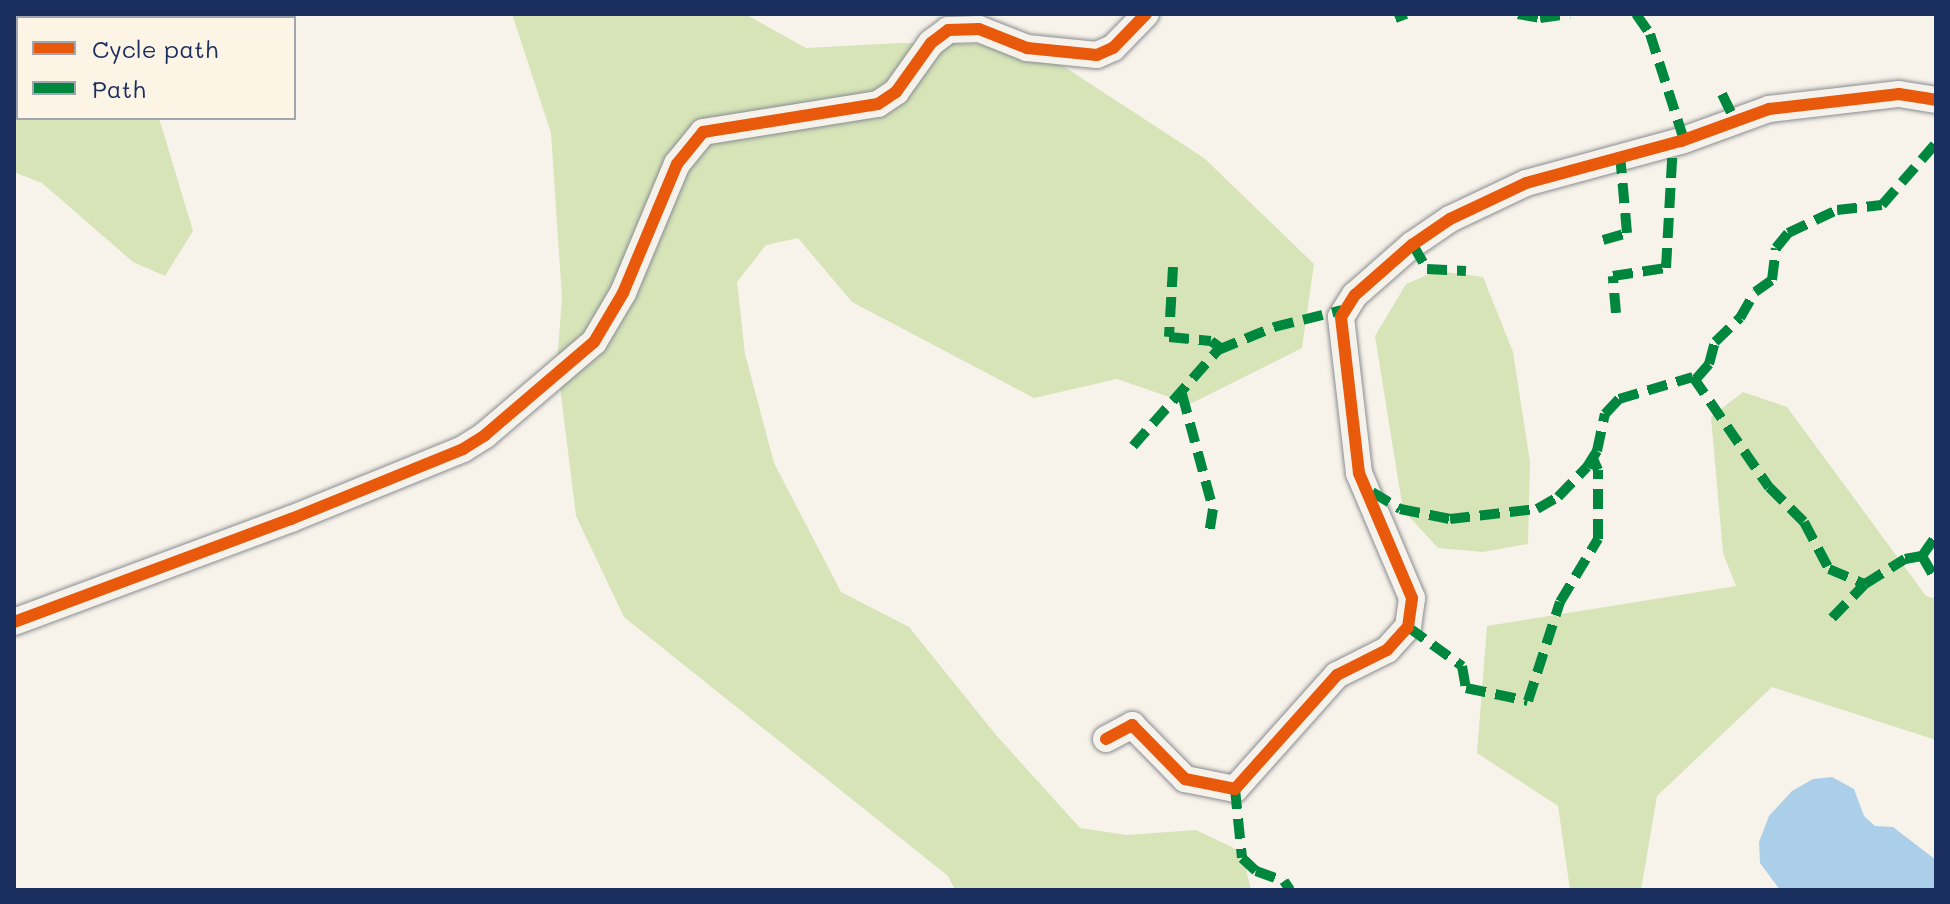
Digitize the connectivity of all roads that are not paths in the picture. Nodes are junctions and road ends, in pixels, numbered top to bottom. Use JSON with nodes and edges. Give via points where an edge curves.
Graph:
{"nodes":[{"id":1,"x":1146,"y":14,"type":"edge"},
{"id":2,"x":1936,"y":100,"type":"edge"},
{"id":3,"x":14,"y":622,"type":"edge"},
{"id":4,"x":1106,"y":739,"type":"dead end"}],
"edges":[{"from":1,"to":3,"type":"street","via":[[1113,48],[1097,55],[1027,48],[979,29],[948,30],[931,43],[896,92],[878,104],[703,132],[677,164],[623,293],[599,335],[485,435],[463,449],[317,508]]},
{"from":2,"to":4,"type":"street","via":[[1899,94],[1769,109],[1681,141],[1526,183],[1450,219],[1412,245],[1355,295],[1341,317],[1359,473],[1412,598],[1408,627],[1387,650],[1337,675],[1235,789],[1185,779],[1132,725]]}]}
